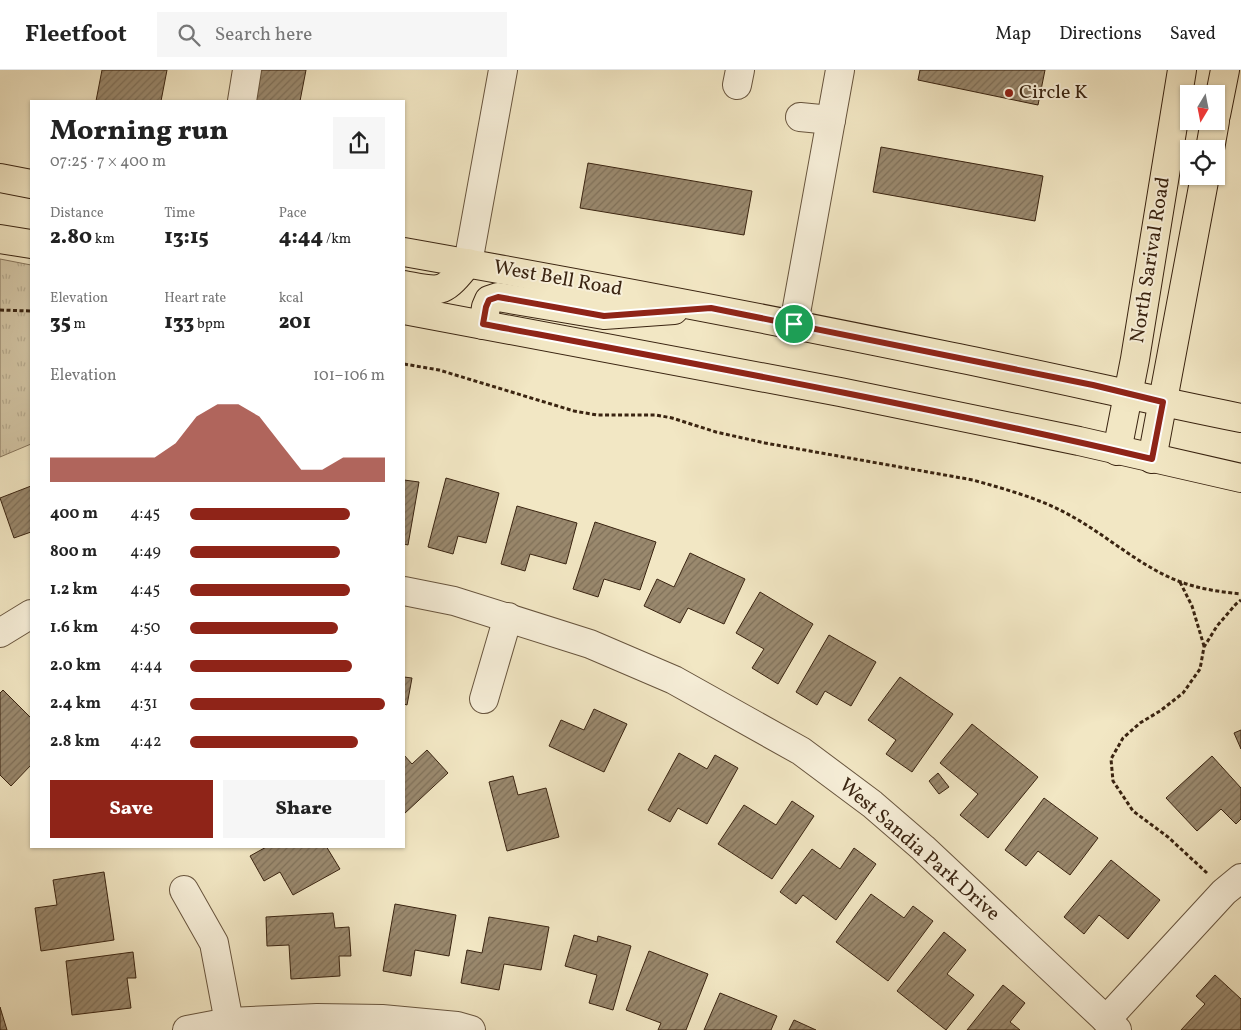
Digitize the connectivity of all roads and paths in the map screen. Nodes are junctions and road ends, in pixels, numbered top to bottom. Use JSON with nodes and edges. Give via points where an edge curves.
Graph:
{"nodes":[{"id":1,"x":247,"y":70,"type":"edge"},
{"id":2,"x":504,"y":70,"type":"edge"},
{"id":3,"x":840,"y":70,"type":"edge"},
{"id":4,"x":1182,"y":70,"type":"edge"},
{"id":5,"x":1225,"y":70,"type":"edge"},
{"id":6,"x":1222,"y":85,"type":"edge"},
{"id":7,"x":242,"y":100,"type":"edge"},
{"id":8,"x":800,"y":117,"type":"dead end"},
{"id":9,"x":831,"y":120,"type":"junction"},
{"id":10,"x":0,"y":178,"type":"edge"},
{"id":11,"x":30,"y":184,"type":"edge"},
{"id":12,"x":1203,"y":185,"type":"edge"},
{"id":13,"x":0,"y":239,"type":"edge"},
{"id":14,"x":30,"y":244,"type":"edge"},
{"id":15,"x":405,"y":252,"type":"edge"},
{"id":16,"x":468,"y":263,"type":"junction"},
{"id":17,"x":405,"y":285,"type":"edge"},
{"id":18,"x":711,"y":308,"type":"junction"},
{"id":19,"x":0,"y":310,"type":"edge"},
{"id":20,"x":405,"y":310,"type":"edge"},
{"id":21,"x":30,"y":311,"type":"edge"},
{"id":22,"x":483,"y":324,"type":"junction"},
{"id":23,"x":794,"y":324,"type":"junction"},
{"id":24,"x":405,"y":364,"type":"edge"},
{"id":25,"x":1128,"y":394,"type":"junction"},
{"id":26,"x":1163,"y":402,"type":"junction"},
{"id":27,"x":1241,"y":418,"type":"edge"},
{"id":28,"x":1117,"y":451,"type":"junction"},
{"id":29,"x":1152,"y":459,"type":"junction"},
{"id":30,"x":1241,"y":478,"type":"edge"},
{"id":31,"x":1180,"y":582,"type":"junction"},
{"id":32,"x":405,"y":591,"type":"edge"},
{"id":33,"x":1241,"y":594,"type":"edge"},
{"id":34,"x":1241,"y":600,"type":"edge"},
{"id":35,"x":30,"y":615,"type":"edge"},
{"id":36,"x":508,"y":617,"type":"junction"},
{"id":37,"x":0,"y":633,"type":"edge"},
{"id":38,"x":1204,"y":646,"type":"junction"},
{"id":39,"x":484,"y":699,"type":"dead end"},
{"id":40,"x":1233,"y":885,"type":"edge"},
{"id":41,"x":184,"y":890,"type":"dead end"},
{"id":42,"x":229,"y":1022,"type":"junction"},
{"id":43,"x":1112,"y":1025,"type":"edge"},
{"id":44,"x":187,"y":1030,"type":"edge"},
{"id":45,"x":471,"y":1030,"type":"edge"}],
"edges":[{"from":1,"to":7,"type":"street"},
{"from":2,"to":16,"type":"street"},
{"from":3,"to":9,"type":"street"},
{"from":4,"to":25,"type":"main road","name":"North Sarival Road"},
{"from":5,"to":6,"type":"main road"},
{"from":8,"to":9,"type":"street"},
{"from":9,"to":23,"type":"street"},
{"from":10,"to":11,"type":"main road"},
{"from":12,"to":26,"type":"main road","name":"North Sarival Road"},
{"from":13,"to":14,"type":"main road"},
{"from":15,"to":16,"type":"main road","name":"West Bell Road"},
{"from":16,"to":17,"type":"main road","via":[[449,285],[440,290]]},
{"from":16,"to":18,"type":"main road","name":"West Bell Road"},
{"from":18,"to":22,"type":"main road","via":[[604,316],[498,297],[489,300]]},
{"from":18,"to":23,"type":"main road","name":"West Bell Road"},
{"from":19,"to":21,"type":"path"},
{"from":20,"to":22,"type":"main road"},
{"from":22,"to":28,"type":"main road","via":[[840,392]]},
{"from":23,"to":25,"type":"main road","name":"West Bell Road"},
{"from":24,"to":31,"type":"path","via":[[439,370],[574,411],[598,415],[656,415],[765,444],[973,480],[1002,488],[1046,503],[1074,517],[1152,568]]},
{"from":25,"to":26,"type":"main road","name":"West Bell Road"},
{"from":25,"to":28,"type":"main road","name":"North Sarival Road"},
{"from":26,"to":27,"type":"main road","name":"West Bell Road"},
{"from":26,"to":29,"type":"main road","name":"North Sarival Road"},
{"from":28,"to":29,"type":"main road"},
{"from":29,"to":30,"type":"main road"},
{"from":31,"to":33,"type":"path"},
{"from":31,"to":38,"type":"path","via":[[1192,606]]},
{"from":32,"to":36,"type":"street","name":"West Sandia Park Drive","via":[[454,600]]},
{"from":34,"to":38,"type":"path"},
{"from":35,"to":37,"type":"street"},
{"from":36,"to":39,"type":"street"},
{"from":36,"to":43,"type":"street","name":"West Sandia Park Drive","via":[[590,644],[674,680],[802,751],[923,848]]},
{"from":38,"to":40,"type":"path","via":[[1200,669],[1182,693],[1123,738],[1111,759],[1113,781],[1133,811],[1199,864]]},
{"from":40,"to":43,"type":"street"},
{"from":41,"to":42,"type":"street","via":[[214,943]]},
{"from":42,"to":44,"type":"street"},
{"from":42,"to":45,"type":"street","via":[[382,1019]]}]}
